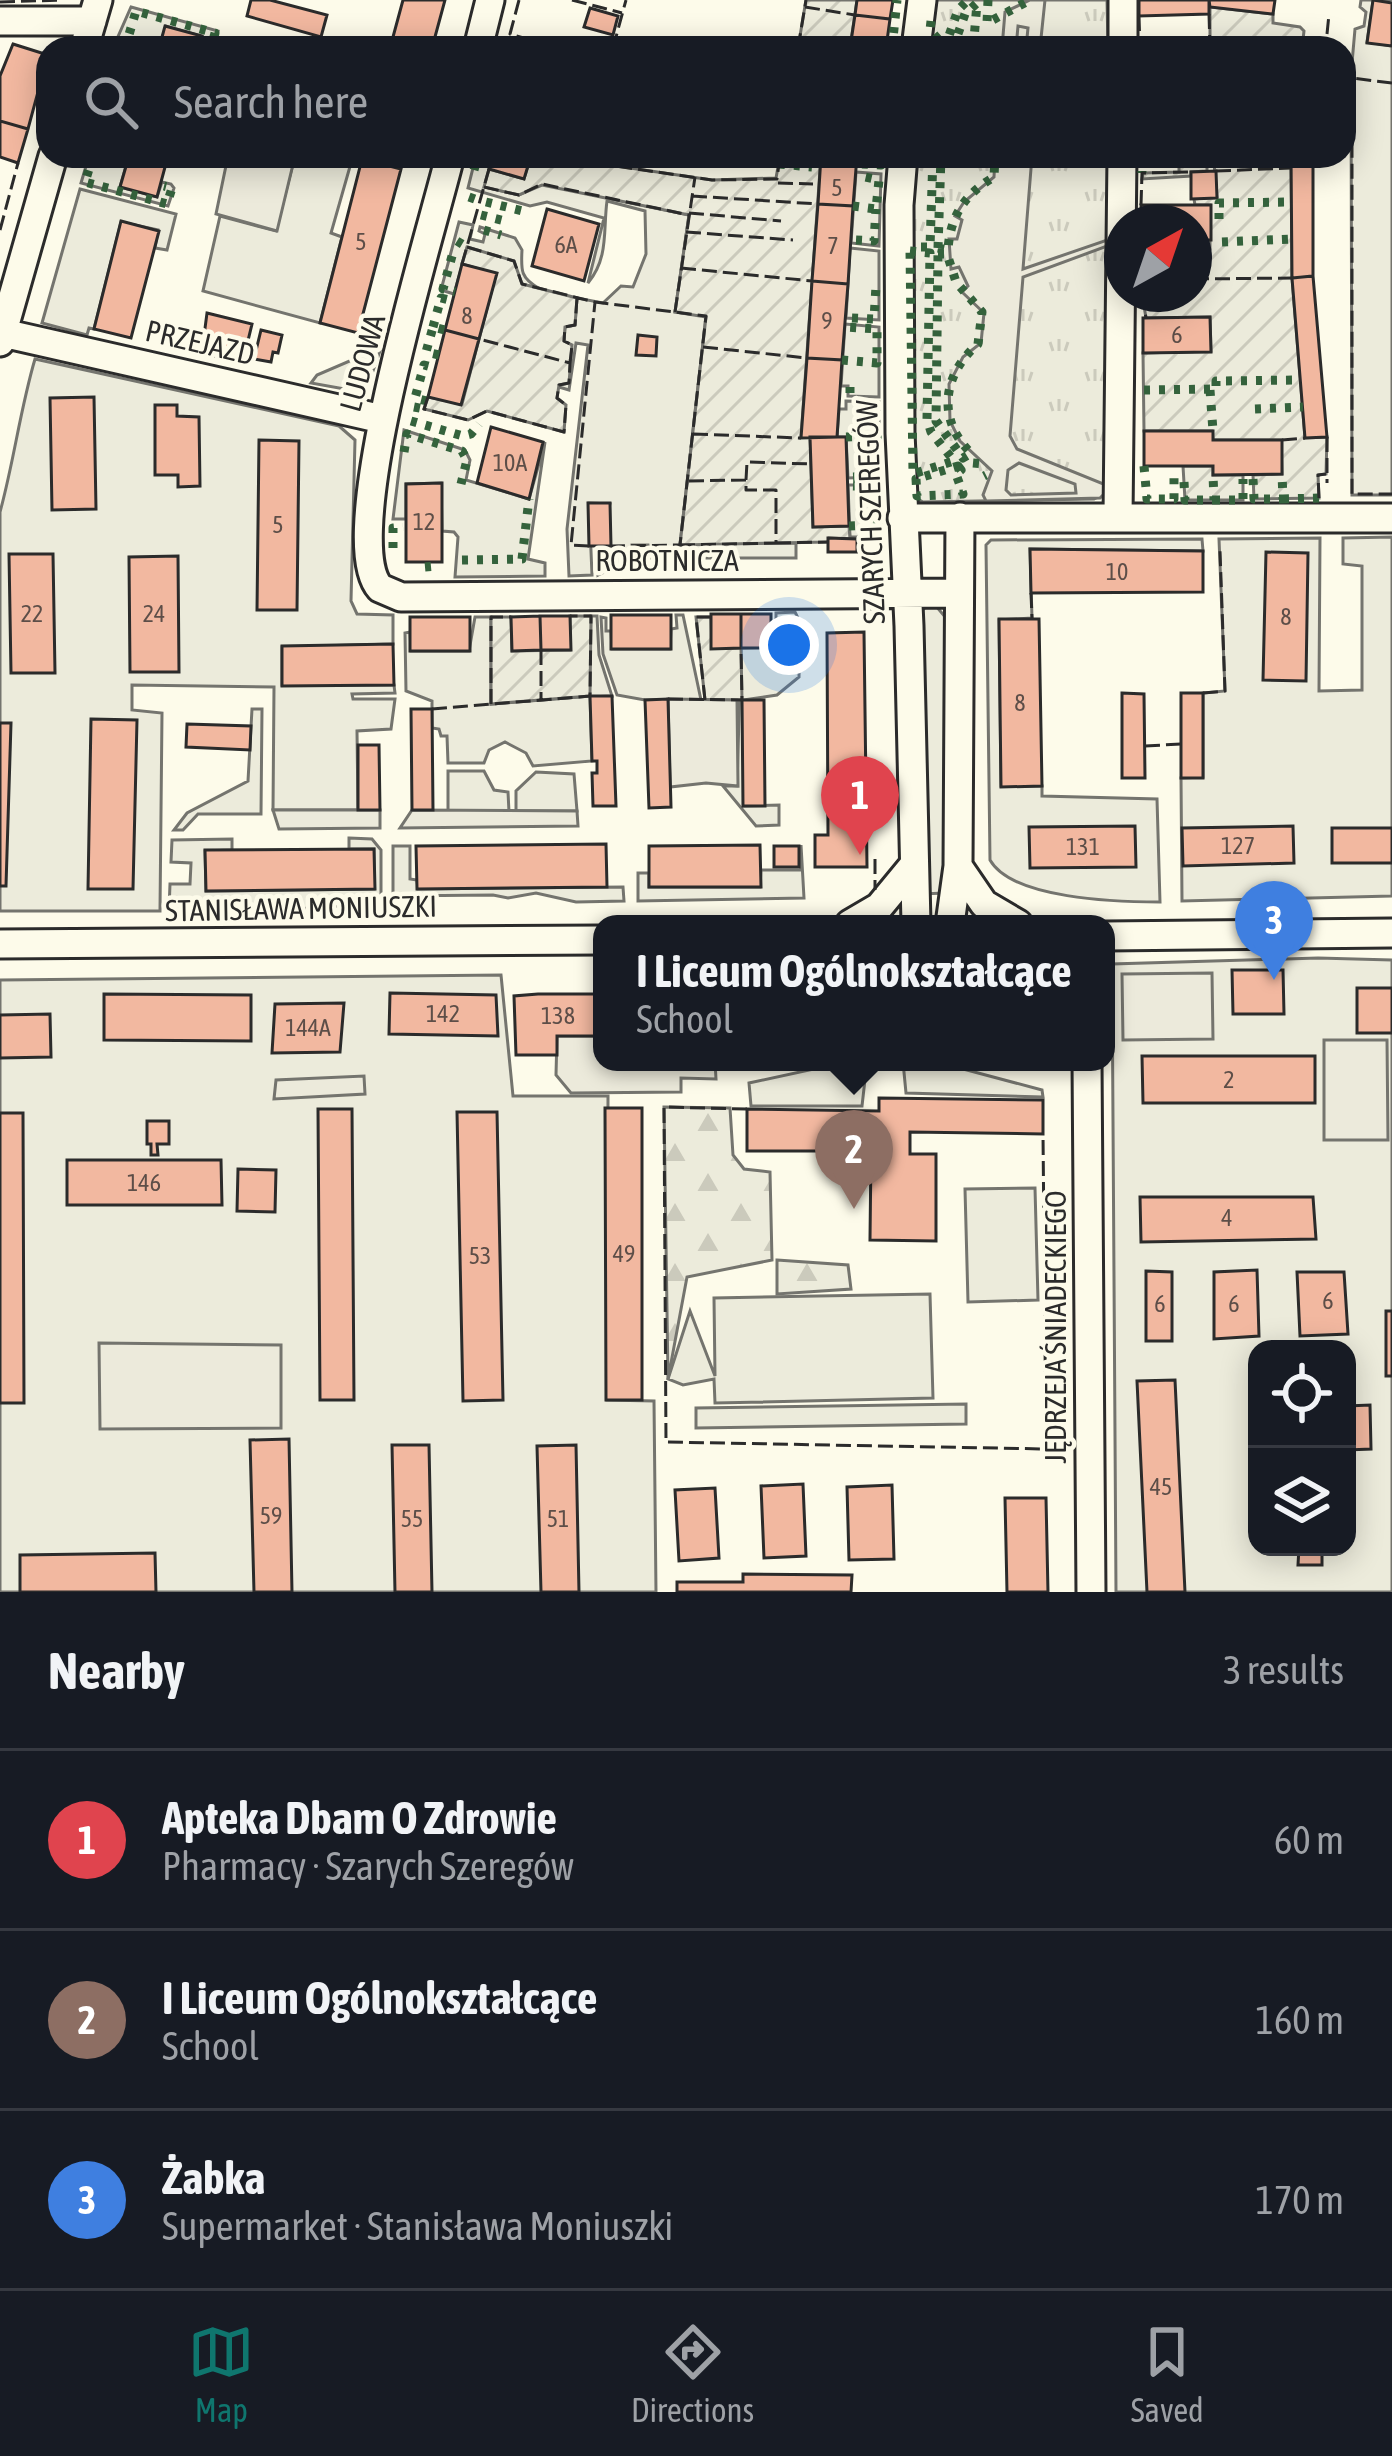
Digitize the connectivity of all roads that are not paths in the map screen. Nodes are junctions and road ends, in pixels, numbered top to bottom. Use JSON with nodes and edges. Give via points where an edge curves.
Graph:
{"nodes":[{"id":1,"x":490,"y":0,"type":"edge"},
{"id":2,"x":922,"y":0,"type":"edge"},
{"id":3,"x":1123,"y":0,"type":"edge"},
{"id":4,"x":0,"y":21,"type":"edge"},
{"id":5,"x":91,"y":23,"type":"edge"},
{"id":6,"x":481,"y":36,"type":"edge"},
{"id":7,"x":918,"y":36,"type":"edge"},
{"id":8,"x":1123,"y":36,"type":"edge"},
{"id":9,"x":49,"y":168,"type":"edge"},
{"id":10,"x":447,"y":168,"type":"edge"},
{"id":11,"x":902,"y":168,"type":"edge"},
{"id":12,"x":1122,"y":168,"type":"edge"},
{"id":13,"x":6,"y":301,"type":"edge"},
{"id":14,"x":1,"y":337,"type":"edge"},
{"id":15,"x":382,"y":418,"type":"junction"},
{"id":16,"x":1118,"y":516,"type":"junction"},
{"id":17,"x":960,"y":517,"type":"junction"},
{"id":18,"x":902,"y":518,"type":"junction"},
{"id":19,"x":1392,"y":518,"type":"edge"},
{"id":20,"x":380,"y":588,"type":"joint"},
{"id":21,"x":957,"y":592,"type":"junction"},
{"id":22,"x":907,"y":593,"type":"junction"},
{"id":23,"x":912,"y":866,"type":"junction"},
{"id":24,"x":958,"y":866,"type":"junction"},
{"id":25,"x":865,"y":915,"type":"edge"},
{"id":26,"x":915,"y":915,"type":"edge"},
{"id":27,"x":951,"y":915,"type":"edge"},
{"id":28,"x":1003,"y":915,"type":"edge"},
{"id":29,"x":1392,"y":933,"type":"edge"},
{"id":30,"x":1115,"y":936,"type":"edge"},
{"id":31,"x":593,"y":940,"type":"edge"},
{"id":32,"x":0,"y":944,"type":"edge"},
{"id":33,"x":1088,"y":1071,"type":"edge"},
{"id":34,"x":1091,"y":1592,"type":"edge"}],
"edges":[{"from":1,"to":6,"type":"street"},
{"from":2,"to":7,"type":"street"},
{"from":3,"to":8,"type":"street"},
{"from":4,"to":5,"type":"street"},
{"from":9,"to":13,"type":"street"},
{"from":10,"to":15,"type":"street","name":"LUDOWA"},
{"from":11,"to":18,"type":"street","name":"SZARYCH SZEREGÓW"},
{"from":12,"to":16,"type":"street"},
{"from":13,"to":14,"type":"street"},
{"from":14,"to":15,"type":"street","name":"PRZEJAZD"},
{"from":15,"to":20,"type":"street","name":"LUDOWA","via":[[368,563]]},
{"from":16,"to":17,"type":"street"},
{"from":16,"to":19,"type":"street"},
{"from":17,"to":18,"type":"street"},
{"from":17,"to":21,"type":"street"},
{"from":18,"to":22,"type":"street","name":"SZARYCH SZEREGÓW"},
{"from":20,"to":22,"type":"street","name":"ROBOTNICZA","via":[[401,597]]},
{"from":21,"to":22,"type":"street","name":"ROBOTNICZA"},
{"from":21,"to":24,"type":"street"},
{"from":22,"to":23,"type":"street","name":"SZARYCH SZEREGÓW"},
{"from":23,"to":25,"type":"street"},
{"from":23,"to":26,"type":"street","name":"SZARYCH SZEREGÓW"},
{"from":24,"to":27,"type":"street"},
{"from":24,"to":28,"type":"street","via":[[984,904]]},
{"from":29,"to":30,"type":"street"},
{"from":31,"to":32,"type":"street","name":"STANISŁAWA MONIUSZKI"},
{"from":33,"to":34,"type":"street","name":"JĘDRZEJA ŚNIADECKIEGO"}]}
